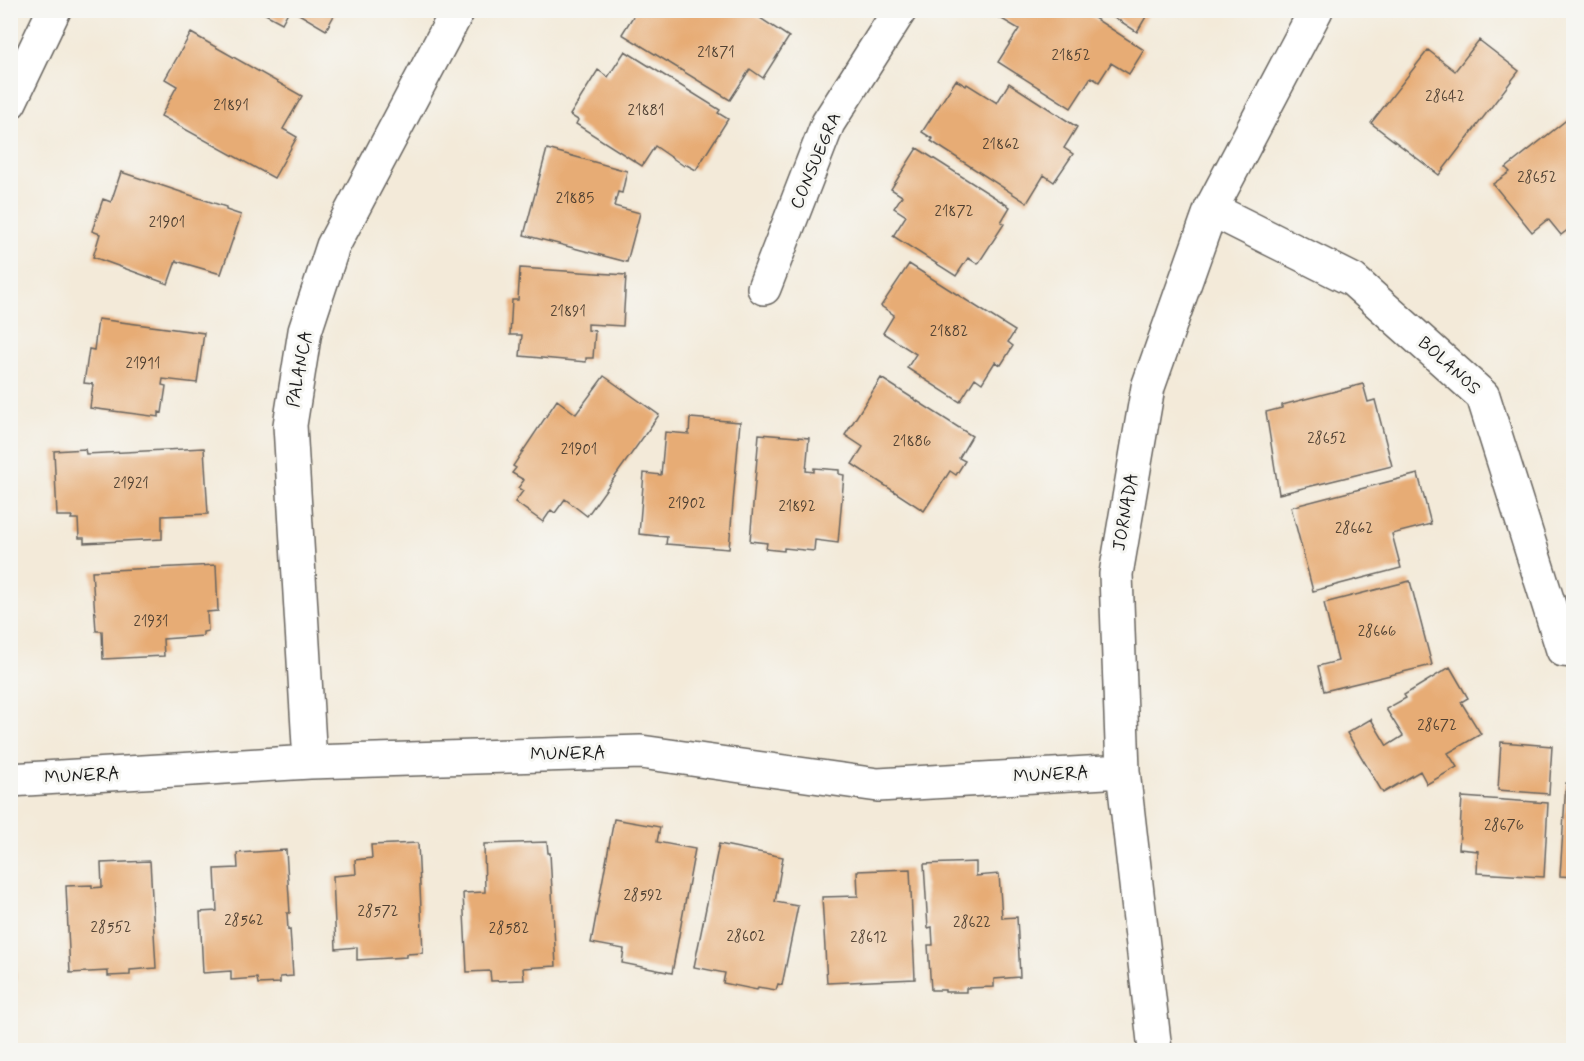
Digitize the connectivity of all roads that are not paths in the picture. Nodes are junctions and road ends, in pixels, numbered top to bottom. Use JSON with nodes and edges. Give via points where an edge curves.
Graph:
{"nodes":[{"id":1,"x":54,"y":10,"type":"edge"},
{"id":2,"x":458,"y":10,"type":"edge"},
{"id":3,"x":900,"y":10,"type":"edge"},
{"id":4,"x":1316,"y":10,"type":"edge"},
{"id":5,"x":10,"y":102,"type":"edge"},
{"id":6,"x":1212,"y":210,"type":"junction"},
{"id":7,"x":764,"y":288,"type":"dead end"},
{"id":8,"x":1574,"y":651,"type":"edge"},
{"id":9,"x":310,"y":762,"type":"junction"},
{"id":10,"x":1123,"y":771,"type":"junction"},
{"id":11,"x":10,"y":780,"type":"edge"},
{"id":12,"x":1155,"y":1050,"type":"edge"}],
"edges":[{"from":1,"to":5,"type":"street"},
{"from":2,"to":9,"type":"street","name":"PALANCA","via":[[333,246],[305,331],[290,425]]},
{"from":3,"to":7,"type":"street","name":"CONSUEGRA","via":[[828,123]]},
{"from":4,"to":6,"type":"street","name":"JORNADA"},
{"from":6,"to":8,"type":"street","name":"BOLANOS","via":[[1353,280],[1484,396],[1563,650]]},
{"from":6,"to":10,"type":"street","name":"JORNADA","via":[[1148,387],[1116,574]]},
{"from":9,"to":10,"type":"street","name":"MUNERA","via":[[641,752],[878,785]]},
{"from":9,"to":11,"type":"street","name":"MUNERA"},
{"from":10,"to":12,"type":"street","name":"JORNADA"}]}
